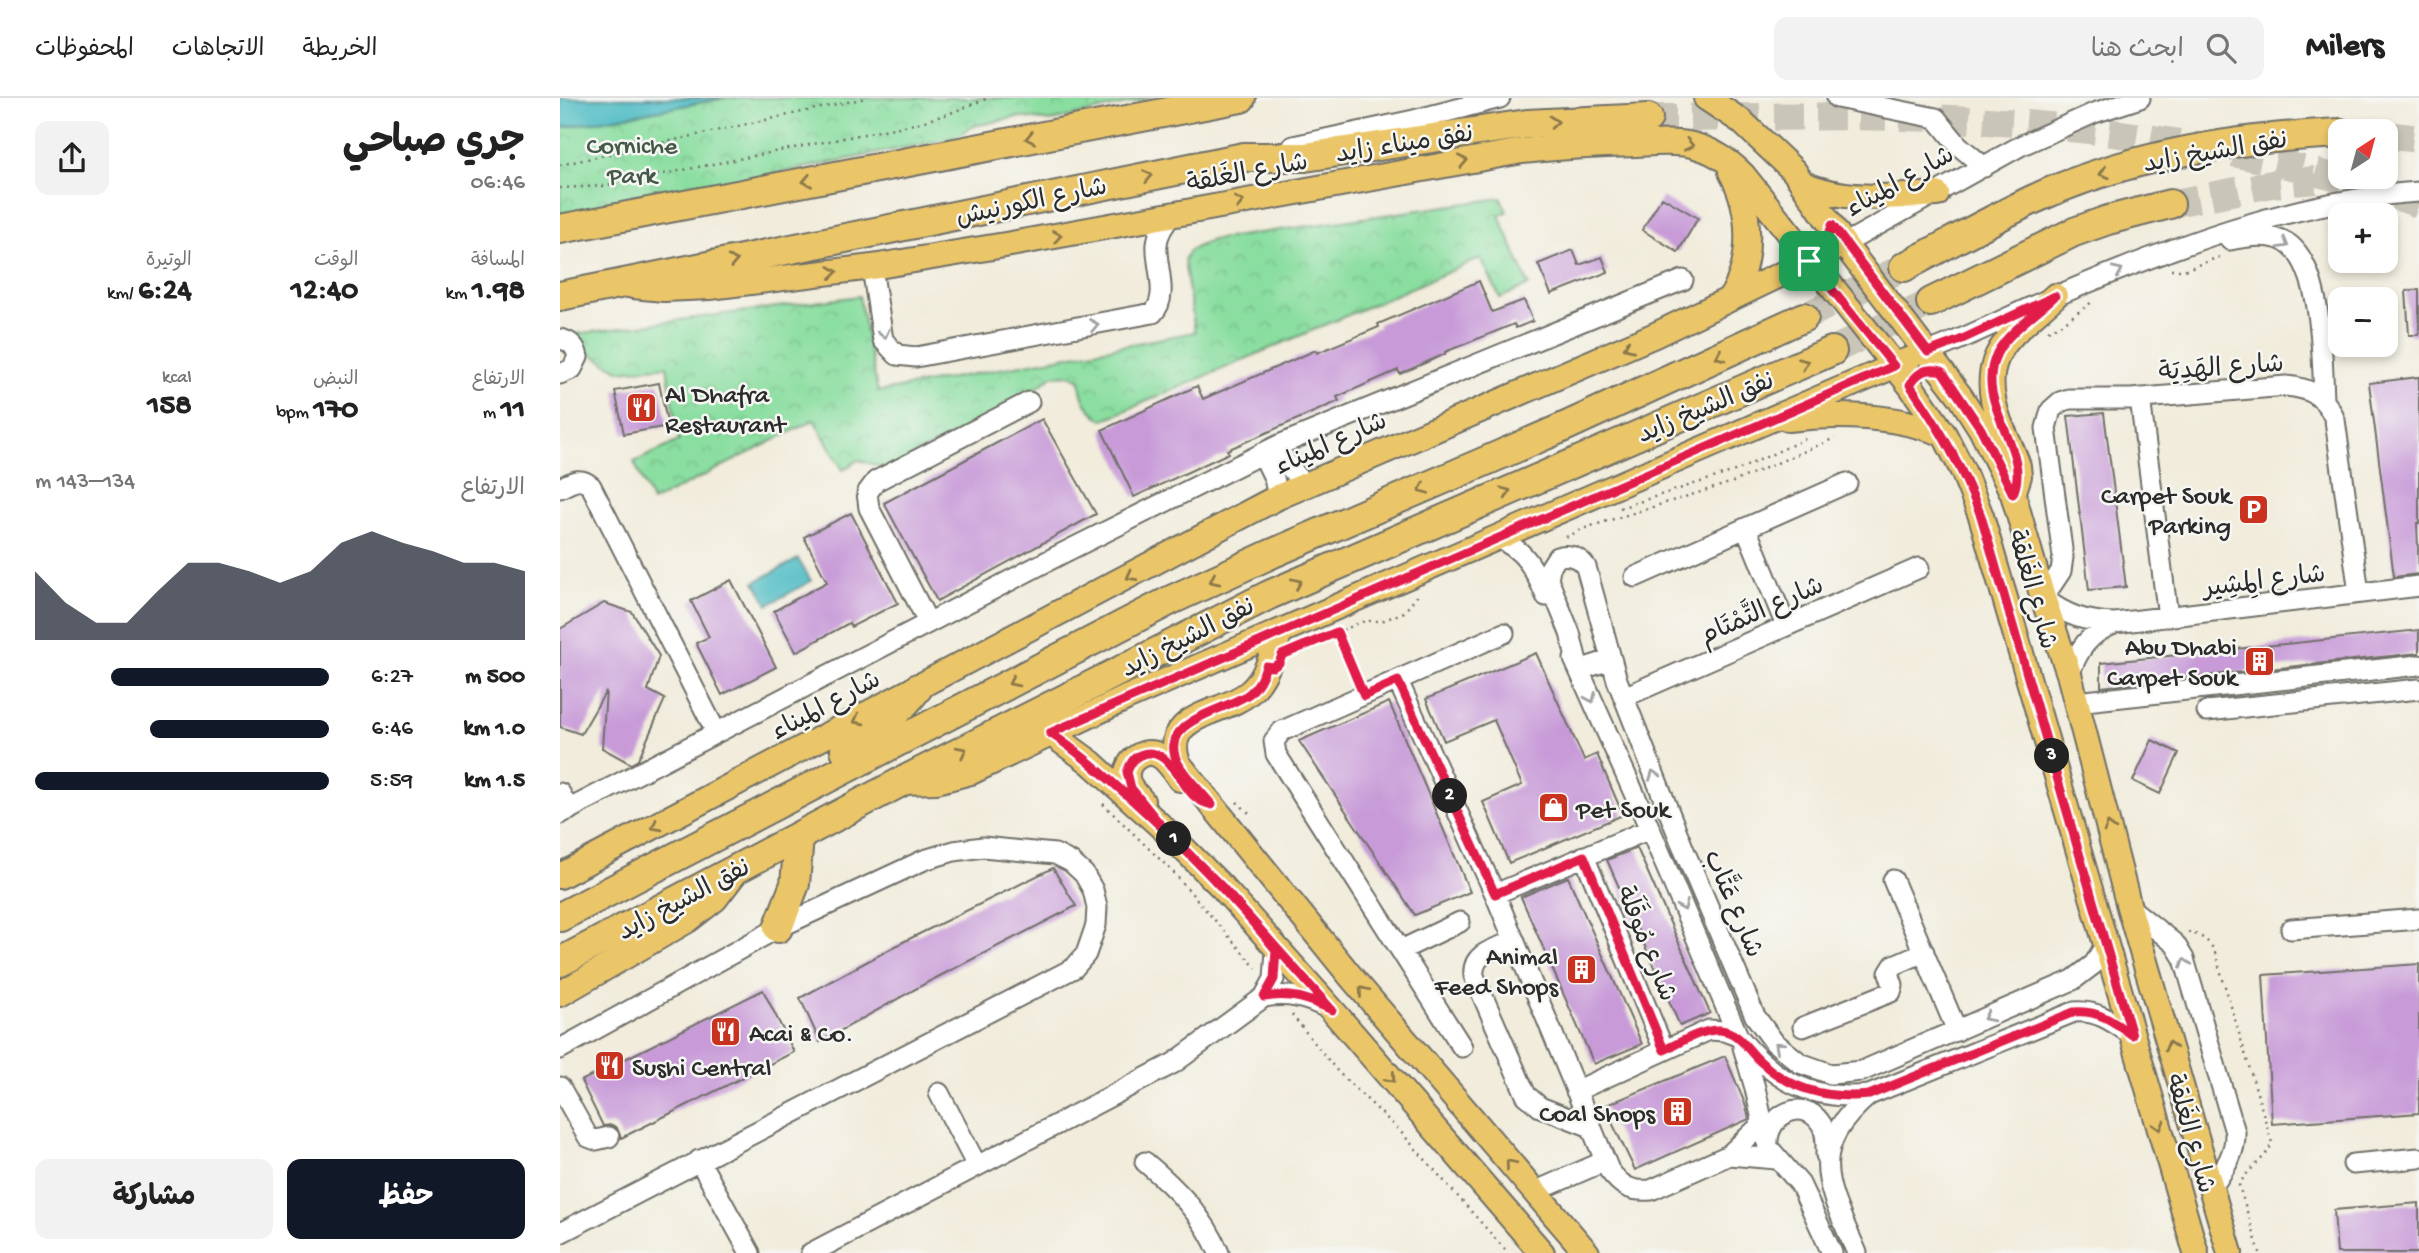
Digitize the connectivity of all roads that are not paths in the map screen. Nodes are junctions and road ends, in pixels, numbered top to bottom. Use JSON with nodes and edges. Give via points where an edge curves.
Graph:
{"nodes":[{"id":1,"x":1175,"y":98,"type":"edge"},
{"id":2,"x":1241,"y":98,"type":"edge"},
{"id":3,"x":1500,"y":98,"type":"edge"},
{"id":4,"x":1706,"y":98,"type":"edge"},
{"id":5,"x":1837,"y":98,"type":"edge"},
{"id":6,"x":2140,"y":98,"type":"edge"},
{"id":7,"x":1648,"y":118,"type":"tunnel mouth"},
{"id":8,"x":1097,"y":125,"type":"junction"},
{"id":9,"x":2328,"y":134,"type":"edge"},
{"id":10,"x":1951,"y":136,"type":"junction"},
{"id":11,"x":1718,"y":155,"type":"junction"},
{"id":12,"x":1244,"y":157,"type":"junction"},
{"id":13,"x":1984,"y":167,"type":"junction"},
{"id":14,"x":1802,"y":183,"type":"junction"},
{"id":15,"x":1945,"y":189,"type":"junction"},
{"id":16,"x":2419,"y":192,"type":"edge"},
{"id":17,"x":2170,"y":204,"type":"tunnel mouth"},
{"id":18,"x":1172,"y":215,"type":"junction"},
{"id":19,"x":560,"y":229,"type":"edge"},
{"id":20,"x":1838,"y":234,"type":"junction"},
{"id":21,"x":1803,"y":254,"type":"junction"},
{"id":22,"x":2148,"y":258,"type":"junction"},
{"id":23,"x":872,"y":267,"type":"junction"},
{"id":24,"x":1904,"y":267,"type":"tunnel mouth"},
{"id":25,"x":1683,"y":280,"type":"dead end"},
{"id":26,"x":618,"y":285,"type":"junction"},
{"id":27,"x":560,"y":296,"type":"edge"},
{"id":28,"x":1732,"y":296,"type":"junction"},
{"id":29,"x":2055,"y":296,"type":"junction"},
{"id":30,"x":1931,"y":302,"type":"tunnel mouth"},
{"id":31,"x":1804,"y":317,"type":"tunnel mouth"},
{"id":32,"x":560,"y":339,"type":"edge"},
{"id":33,"x":1832,"y":351,"type":"tunnel mouth"},
{"id":34,"x":1935,"y":361,"type":"junction"},
{"id":35,"x":560,"y":374,"type":"edge"},
{"id":36,"x":1902,"y":376,"type":"junction"},
{"id":37,"x":2140,"y":398,"type":"junction"},
{"id":38,"x":2324,"y":400,"type":"junction"},
{"id":39,"x":1029,"y":402,"type":"dead end"},
{"id":40,"x":1763,"y":423,"type":"junction"},
{"id":41,"x":1944,"y":434,"type":"junction"},
{"id":42,"x":1271,"y":449,"type":"junction"},
{"id":43,"x":1847,"y":483,"type":"dead end"},
{"id":44,"x":1304,"y":485,"type":"junction"},
{"id":45,"x":560,"y":488,"type":"edge"},
{"id":46,"x":2013,"y":494,"type":"junction"},
{"id":47,"x":1278,"y":497,"type":"junction"},
{"id":48,"x":1746,"y":528,"type":"junction"},
{"id":49,"x":1497,"y":538,"type":"junction"},
{"id":50,"x":1919,"y":568,"type":"dead end"},
{"id":51,"x":1635,"y":578,"type":"dead end"},
{"id":52,"x":2419,"y":586,"type":"edge"},
{"id":53,"x":2359,"y":593,"type":"junction"},
{"id":54,"x":2043,"y":598,"type":"junction"},
{"id":55,"x":2168,"y":617,"type":"junction"},
{"id":56,"x":928,"y":622,"type":"junction"},
{"id":57,"x":2115,"y":623,"type":"junction"},
{"id":58,"x":1786,"y":626,"type":"junction"},
{"id":59,"x":1280,"y":632,"type":"junction"},
{"id":60,"x":1504,"y":633,"type":"dead end"},
{"id":61,"x":1610,"y":660,"type":"junction"},
{"id":62,"x":2419,"y":665,"type":"edge"},
{"id":63,"x":1579,"y":670,"type":"junction"},
{"id":64,"x":2069,"y":674,"type":"junction"},
{"id":65,"x":1398,"y":681,"type":"junction"},
{"id":66,"x":918,"y":688,"type":"junction"},
{"id":67,"x":2419,"y":689,"type":"edge"},
{"id":68,"x":1624,"y":697,"type":"junction"},
{"id":69,"x":2076,"y":702,"type":"junction"},
{"id":70,"x":2207,"y":711,"type":"dead end"},
{"id":71,"x":716,"y":732,"type":"junction"},
{"id":72,"x":1050,"y":733,"type":"junction"},
{"id":73,"x":901,"y":782,"type":"junction"},
{"id":74,"x":1221,"y":799,"type":"junction"},
{"id":75,"x":563,"y":805,"type":"edge"},
{"id":76,"x":1164,"y":829,"type":"junction"},
{"id":77,"x":1650,"y":829,"type":"junction"},
{"id":78,"x":715,"y":835,"type":"junction"},
{"id":79,"x":799,"y":837,"type":"junction"},
{"id":80,"x":1584,"y":856,"type":"junction"},
{"id":81,"x":738,"y":869,"type":"junction"},
{"id":82,"x":560,"y":876,"type":"edge"},
{"id":83,"x":1893,"y":880,"type":"dead end"},
{"id":84,"x":1495,"y":894,"type":"junction"},
{"id":85,"x":2129,"y":906,"type":"junction"},
{"id":86,"x":560,"y":917,"type":"edge"},
{"id":87,"x":2419,"y":919,"type":"edge"},
{"id":88,"x":1460,"y":922,"type":"dead end"},
{"id":89,"x":778,"y":928,"type":"junction"},
{"id":90,"x":2291,"y":929,"type":"dead end"},
{"id":91,"x":1515,"y":941,"type":"junction"},
{"id":92,"x":2106,"y":942,"type":"junction"},
{"id":93,"x":1276,"y":950,"type":"junction"},
{"id":94,"x":1401,"y":950,"type":"junction"},
{"id":95,"x":1924,"y":953,"type":"junction"},
{"id":96,"x":560,"y":962,"type":"edge"},
{"id":97,"x":560,"y":994,"type":"edge"},
{"id":98,"x":1264,"y":997,"type":"junction"},
{"id":99,"x":1725,"y":1005,"type":"junction"},
{"id":100,"x":1332,"y":1010,"type":"junction"},
{"id":101,"x":1803,"y":1027,"type":"dead end"},
{"id":102,"x":1709,"y":1030,"type":"junction"},
{"id":103,"x":1957,"y":1031,"type":"junction"},
{"id":104,"x":2132,"y":1035,"type":"junction"},
{"id":105,"x":1738,"y":1036,"type":"junction"},
{"id":106,"x":1462,"y":1047,"type":"dead end"},
{"id":107,"x":560,"y":1049,"type":"edge"},
{"id":108,"x":1664,"y":1050,"type":"junction"},
{"id":109,"x":560,"y":1087,"type":"edge"},
{"id":110,"x":1576,"y":1091,"type":"junction"},
{"id":111,"x":939,"y":1093,"type":"dead end"},
{"id":112,"x":1869,"y":1095,"type":"junction"},
{"id":113,"x":1762,"y":1124,"type":"junction"},
{"id":114,"x":1591,"y":1127,"type":"junction"},
{"id":115,"x":609,"y":1137,"type":"dead end"},
{"id":116,"x":1772,"y":1153,"type":"junction"},
{"id":117,"x":1729,"y":1155,"type":"junction"},
{"id":118,"x":2419,"y":1158,"type":"edge"},
{"id":119,"x":699,"y":1160,"type":"junction"},
{"id":120,"x":1826,"y":1160,"type":"junction"},
{"id":121,"x":1605,"y":1161,"type":"junction"},
{"id":122,"x":1145,"y":1162,"type":"dead end"},
{"id":123,"x":2353,"y":1164,"type":"dead end"},
{"id":124,"x":977,"y":1166,"type":"junction"},
{"id":125,"x":2211,"y":1189,"type":"junction"},
{"id":126,"x":1534,"y":1192,"type":"junction"},
{"id":127,"x":1505,"y":1210,"type":"junction"},
{"id":128,"x":560,"y":1233,"type":"edge"},
{"id":129,"x":750,"y":1253,"type":"edge"},
{"id":130,"x":811,"y":1253,"type":"edge"},
{"id":131,"x":1219,"y":1253,"type":"edge"},
{"id":132,"x":1542,"y":1253,"type":"edge"},
{"id":133,"x":1587,"y":1253,"type":"edge"},
{"id":134,"x":1832,"y":1253,"type":"edge"},
{"id":135,"x":1857,"y":1253,"type":"edge"},
{"id":136,"x":2196,"y":1253,"type":"edge"},
{"id":137,"x":2230,"y":1253,"type":"edge"}],
"edges":[{"from":1,"to":8,"type":"street"},
{"from":2,"to":8,"type":"highway"},
{"from":3,"to":12,"type":"street","name":"شارع الكورنيش"},
{"from":4,"to":14,"type":"main road","name":"شارع الغَلقة","via":[[1759,136]]},
{"from":5,"to":10,"type":"street","via":[[1930,116],[1941,121]]},
{"from":6,"to":13,"type":"street","name":"شارع الميناء","via":[[2057,128]]},
{"from":12,"to":7,"type":"highway","name":"نفق ميناء زايد","one_way":true,"via":[[1305,157],[1514,125]]},
{"from":8,"to":19,"type":"highway","one_way":true},
{"from":9,"to":24,"type":"highway","name":"نفق الشيخ زايد","one_way":true,"via":[[2218,145],[2124,166],[2033,200]]},
{"from":10,"to":13,"type":"street"},
{"from":10,"to":15,"type":"street","via":[[1955,160]]},
{"from":18,"to":11,"type":"main road","name":"شارع الغَلقة","one_way":true,"via":[[1534,150],[1676,142]]},
{"from":11,"to":21,"type":"main road","name":"شارع الغَلقة","via":[[1743,175]]},
{"from":11,"to":28,"type":"main road","via":[[1738,188],[1744,214],[1747,261]]},
{"from":26,"to":12,"type":"highway","name":"شارع الكورنيش","one_way":true},
{"from":13,"to":15,"type":"street","name":"شارع الميناء"},
{"from":14,"to":15,"type":"main road","via":[[1833,194],[1889,196]]},
{"from":14,"to":20,"type":"main road","name":"شارع الغَلقة"},
{"from":15,"to":20,"type":"street","name":"شارع الميناء"},
{"from":16,"to":22,"type":"street","via":[[2373,195],[2301,209]]},
{"from":17,"to":30,"type":"highway","name":"نفق الشيخ زايد","via":[[2074,232]]},
{"from":23,"to":18,"type":"main road","name":"شارع الغَلقة","one_way":true},
{"from":23,"to":18,"type":"street","one_way":true,"via":[[883,340],[903,357],[929,355],[1153,313],[1161,298],[1157,245]]},
{"from":20,"to":21,"type":"main road","name":"شارع الميناء"},
{"from":20,"to":34,"type":"main road","name":"شارع الغَلقة"},
{"from":21,"to":28,"type":"main road","name":"شارع الميناء"},
{"from":21,"to":36,"type":"main road","name":"شارع الغَلقة"},
{"from":29,"to":22,"type":"street","one_way":true},
{"from":22,"to":38,"type":"street","one_way":true,"via":[[2189,255],[2233,239],[2278,239],[2291,245],[2311,279],[2318,308]]},
{"from":26,"to":23,"type":"main road","name":"شارع الغَلقة","one_way":true,"via":[[710,287]]},
{"from":25,"to":42,"type":"street"},
{"from":26,"to":27,"type":"highway","name":"شارع الكورنيش"},
{"from":28,"to":44,"type":"main road","name":"شارع الميناء","one_way":true,"via":[[1601,359]]},
{"from":29,"to":34,"type":"street","via":[[1958,341]]},
{"from":29,"to":46,"type":"main road","via":[[2003,343],[1994,362],[1995,405],[2018,466]]},
{"from":31,"to":78,"type":"highway","name":"نفق الشيخ زايد","one_way":true,"via":[[1500,456],[1221,576]]},
{"from":32,"to":35,"type":"street","via":[[573,345],[578,357],[572,369]]},
{"from":73,"to":33,"type":"highway","name":"نفق الشيخ زايد","one_way":true,"via":[[1269,595]]},
{"from":34,"to":36,"type":"main road","via":[[1919,373]]},
{"from":34,"to":46,"type":"main road","name":"شارع الغَلقة","via":[[1981,429]]},
{"from":36,"to":40,"type":"main road"},
{"from":36,"to":41,"type":"main road","name":"شارع الغَلقة"},
{"from":37,"to":38,"type":"street","name":"شارع الهَدِيَة","via":[[2286,386],[2305,388]]},
{"from":37,"to":54,"type":"street","via":[[2069,399],[2051,410],[2046,428],[2063,557],[2061,571]]},
{"from":37,"to":55,"type":"street","name":"شارع الهَدِيَة"},
{"from":38,"to":53,"type":"street","via":[[2335,420]]},
{"from":39,"to":56,"type":"street","via":[[876,481],[867,494],[869,508]]},
{"from":40,"to":41,"type":"main road","via":[[1819,416],[1885,419]]},
{"from":40,"to":49,"type":"main road"},
{"from":41,"to":92,"type":"main road","name":"شارع الغَلقة","via":[[1981,516]]},
{"from":42,"to":44,"type":"street"},
{"from":42,"to":47,"type":"street"},
{"from":42,"to":56,"type":"street"},
{"from":43,"to":48,"type":"street"},
{"from":44,"to":47,"type":"main road","name":"شارع الميناء"},
{"from":45,"to":71,"type":"street","via":[[576,480],[591,486]]},
{"from":46,"to":54,"type":"main road","name":"شارع الغَلقة"},
{"from":47,"to":66,"type":"main road","name":"شارع الميناء","one_way":true},
{"from":48,"to":51,"type":"street"},
{"from":48,"to":58,"type":"street"},
{"from":49,"to":59,"type":"main road"},
{"from":49,"to":63,"type":"street","name":"شارع عَتَّاب","via":[[1520,551],[1532,565]]},
{"from":50,"to":58,"type":"street","name":"شارع التَّمْتَام"},
{"from":52,"to":53,"type":"street","name":"شارع المِشِير"},
{"from":53,"to":55,"type":"street","name":"شارع المِشِير"},
{"from":54,"to":57,"type":"street","name":"شارع المِشِير","via":[[2074,618]]},
{"from":54,"to":64,"type":"main road","name":"شارع الغَلقة"},
{"from":55,"to":57,"type":"street","name":"شارع المِشِير"},
{"from":56,"to":71,"type":"street"},
{"from":57,"to":64,"type":"street","name":"شارع المِشِير","via":[[2085,641]]},
{"from":58,"to":68,"type":"street","name":"شارع التَّمْتَام"},
{"from":59,"to":72,"type":"main road"},
{"from":59,"to":74,"type":"main road","via":[[1249,693],[1186,723],[1176,738],[1178,763]]},
{"from":60,"to":65,"type":"street"},
{"from":61,"to":63,"type":"street"},
{"from":61,"to":63,"type":"street","name":"شارع عَتَّاب","via":[[1586,567],[1578,558],[1557,557],[1548,579]]},
{"from":61,"to":68,"type":"street","name":"شارع عَتَّاب"},
{"from":62,"to":69,"type":"street"},
{"from":63,"to":77,"type":"street","name":"شارع عَتَّاب","one_way":true},
{"from":64,"to":69,"type":"main road","name":"شارع الغَلقة"},
{"from":65,"to":84,"type":"street"},
{"from":65,"to":94,"type":"street","via":[[1282,731],[1273,748]]},
{"from":66,"to":78,"type":"highway","via":[[876,731],[738,811]]},
{"from":66,"to":82,"type":"main road","name":"شارع الميناء","one_way":true},
{"from":67,"to":70,"type":"street"},
{"from":103,"to":68,"type":"street","name":"شارع عَتَّاب","one_way":true,"via":[[1862,1071],[1830,1074],[1800,1063],[1774,1042],[1749,1003]]},
{"from":85,"to":69,"type":"main road","name":"شارع الغَلقة","one_way":true},
{"from":71,"to":75,"type":"street"},
{"from":72,"to":73,"type":"main road","via":[[954,778]]},
{"from":72,"to":76,"type":"main road","via":[[1090,762]]},
{"from":73,"to":79,"type":"highway","name":"نفق الشيخ زايد"},
{"from":74,"to":76,"type":"main road","via":[[1195,797],[1161,756],[1140,755],[1129,767],[1128,783]]},
{"from":126,"to":74,"type":"main road","one_way":true,"via":[[1352,978]]},
{"from":76,"to":93,"type":"main road"},
{"from":77,"to":80,"type":"street"},
{"from":77,"to":99,"type":"street","name":"شارع عَتَّاب","one_way":true},
{"from":78,"to":86,"type":"highway","name":"نفق الشيخ زايد"},
{"from":79,"to":81,"type":"highway","name":"نفق الشيخ زايد"},
{"from":79,"to":89,"type":"highway","via":[[795,884]]},
{"from":80,"to":84,"type":"street"},
{"from":80,"to":108,"type":"street","name":"شارع مُوقَلَة"},
{"from":81,"to":96,"type":"highway","name":"نفق الشيخ زايد"},
{"from":81,"to":97,"type":"main road","via":[[715,898],[688,920]]},
{"from":83,"to":95,"type":"street"},
{"from":84,"to":91,"type":"street"},
{"from":125,"to":85,"type":"main road","name":"شارع الغَلقة","one_way":true},
{"from":125,"to":85,"type":"street","one_way":true,"via":[[2230,1161],[2235,1132],[2184,958],[2175,944]]},
{"from":87,"to":90,"type":"street"},
{"from":88,"to":94,"type":"street"},
{"from":89,"to":107,"type":"street"},
{"from":89,"to":119,"type":"street","via":[[924,860],[984,847],[1055,854],[1071,862],[1089,882],[1097,907],[1086,954],[1074,968]]},
{"from":91,"to":110,"type":"street"},
{"from":91,"to":114,"type":"street","via":[[1479,956],[1474,976],[1526,1095],[1540,1107]]},
{"from":92,"to":103,"type":"street","name":"شارع عَتَّاب","one_way":true,"via":[[2094,964],[2073,980]]},
{"from":92,"to":104,"type":"main road","name":"شارع الغَلقة"},
{"from":93,"to":98,"type":"street","via":[[1274,979]]},
{"from":93,"to":100,"type":"main road"},
{"from":94,"to":106,"type":"street"},
{"from":95,"to":101,"type":"street","via":[[1892,967],[1891,992]]},
{"from":95,"to":103,"type":"street"},
{"from":98,"to":100,"type":"street","via":[[1291,994]]},
{"from":98,"to":124,"type":"street","via":[[1174,1063]]},
{"from":99,"to":102,"type":"street"},
{"from":99,"to":105,"type":"street","name":"شارع عَتَّاب"},
{"from":100,"to":127,"type":"main road","one_way":true},
{"from":102,"to":105,"type":"street"},
{"from":102,"to":108,"type":"street"},
{"from":104,"to":112,"type":"street","name":"شارع عَتَّاب","via":[[2100,1014],[2074,1012]]},
{"from":104,"to":136,"type":"main road","name":"شارع الغَلقة","one_way":true},
{"from":105,"to":112,"type":"street","name":"شارع عَتَّاب","via":[[1760,1062],[1802,1088],[1834,1096]]},
{"from":105,"to":113,"type":"street","name":"شارع عَتَّاب"},
{"from":108,"to":110,"type":"street"},
{"from":109,"to":115,"type":"street","via":[[588,1137]]},
{"from":110,"to":114,"type":"street"},
{"from":111,"to":124,"type":"street"},
{"from":112,"to":120,"type":"street","name":"شارع عَتَّاب","via":[[1843,1123]]},
{"from":113,"to":116,"type":"street","name":"شارع عَتَّاب"},
{"from":113,"to":117,"type":"street"},
{"from":114,"to":121,"type":"street"},
{"from":116,"to":117,"type":"street"},
{"from":116,"to":120,"type":"street","via":[[1768,1136],[1772,1125],[1779,1116],[1800,1110],[1819,1121],[1826,1137]]},
{"from":116,"to":134,"type":"street","name":"شارع عَتَّاب","via":[[1807,1195]]},
{"from":117,"to":121,"type":"street","via":[[1651,1190],[1639,1191],[1617,1181]]},
{"from":118,"to":123,"type":"street"},
{"from":119,"to":128,"type":"street"},
{"from":119,"to":129,"type":"street"},
{"from":120,"to":135,"type":"street","via":[[1834,1199]]},
{"from":121,"to":126,"type":"street"},
{"from":122,"to":131,"type":"street","via":[[1197,1214]]},
{"from":124,"to":130,"type":"street"},
{"from":125,"to":137,"type":"main road","name":"شارع الغَلقة"},
{"from":126,"to":127,"type":"main road"},
{"from":126,"to":133,"type":"main road"},
{"from":127,"to":132,"type":"main road"}]}
